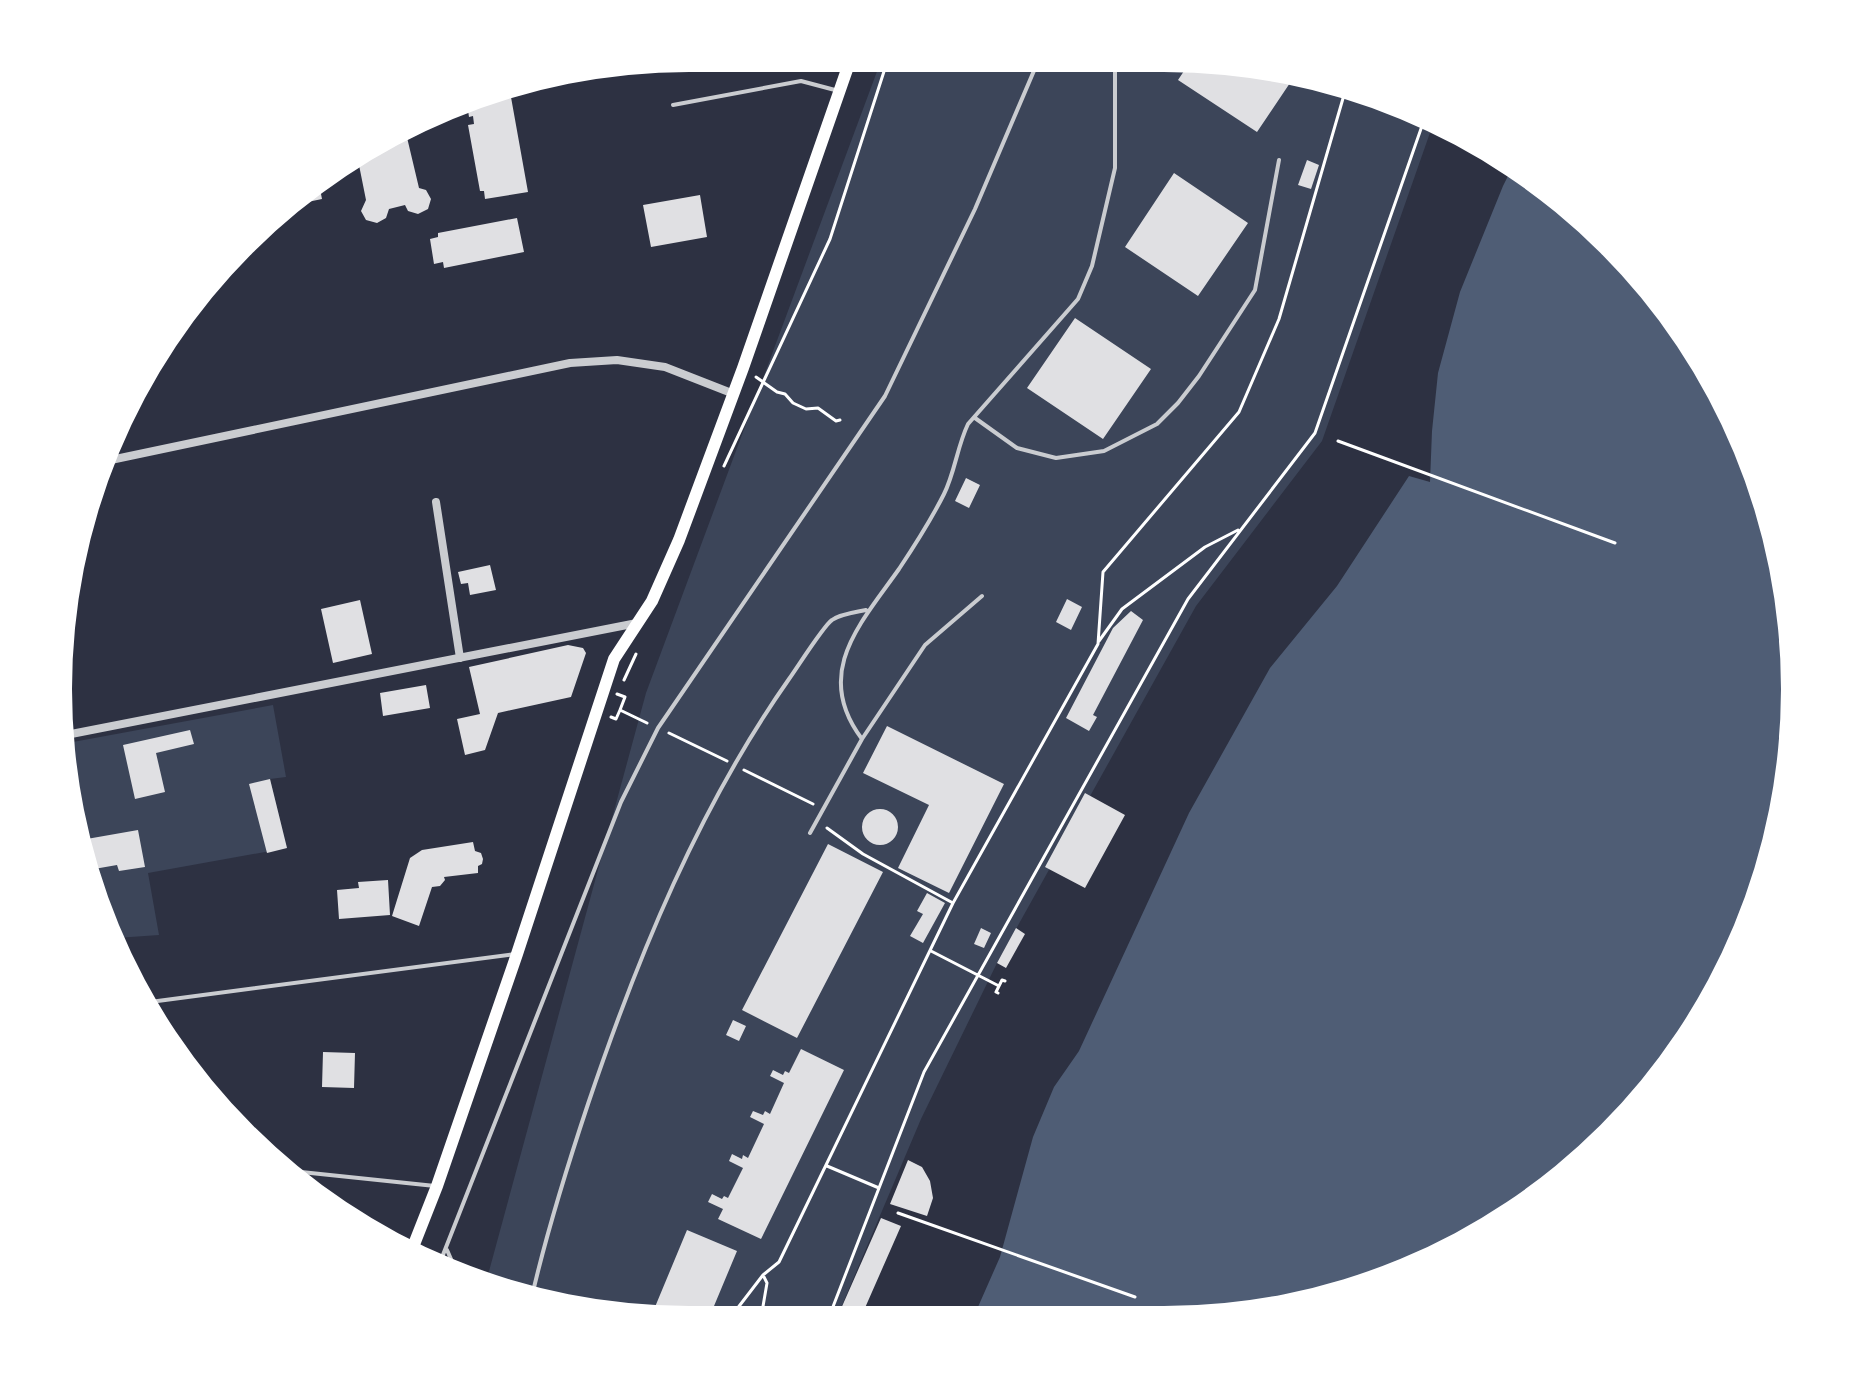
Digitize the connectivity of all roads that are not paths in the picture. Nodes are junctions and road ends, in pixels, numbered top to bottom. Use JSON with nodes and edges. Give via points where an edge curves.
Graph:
{"nodes":[{"id":1,"x":846,"y":72,"type":"edge"},
{"id":2,"x":1033,"y":72,"type":"edge"},
{"id":3,"x":1115,"y":72,"type":"edge"},
{"id":4,"x":840,"y":91,"type":"junction"},
{"id":5,"x":673,"y":105,"type":"dead end"},
{"id":6,"x":1279,"y":160,"type":"dead end"},
{"id":7,"x":734,"y":394,"type":"junction"},
{"id":8,"x":975,"y":418,"type":"junction"},
{"id":9,"x":117,"y":459,"type":"edge"},
{"id":10,"x":436,"y":502,"type":"dead end"},
{"id":11,"x":982,"y":596,"type":"dead end"},
{"id":12,"x":869,"y":609,"type":"junction"},
{"id":13,"x":637,"y":623,"type":"junction"},
{"id":14,"x":460,"y":658,"type":"junction"},
{"id":15,"x":73,"y":734,"type":"edge"},
{"id":16,"x":862,"y":739,"type":"junction"},
{"id":17,"x":810,"y":833,"type":"dead end"},
{"id":18,"x":517,"y":954,"type":"junction"},
{"id":19,"x":157,"y":1001,"type":"edge"},
{"id":20,"x":306,"y":1172,"type":"edge"},
{"id":21,"x":437,"y":1186,"type":"junction"},
{"id":22,"x":415,"y":1242,"type":"edge"},
{"id":23,"x":446,"y":1248,"type":"junction"},
{"id":24,"x":443,"y":1255,"type":"edge"},
{"id":25,"x":450,"y":1258,"type":"edge"},
{"id":26,"x":534,"y":1286,"type":"edge"}],
"edges":[{"from":1,"to":4,"type":"main road"},
{"from":2,"to":23,"type":"lane","via":[[885,396],[658,728],[621,802]]},
{"from":3,"to":8,"type":"lane","via":[[1115,168],[1092,266],[1078,299]]},
{"from":4,"to":5,"type":"lane","via":[[801,81]]},
{"from":4,"to":7,"type":"main road"},
{"from":6,"to":8,"type":"lane","via":[[1255,290],[1199,376],[1157,424],[1104,451],[1056,458],[1017,448]]},
{"from":7,"to":9,"type":"street","via":[[665,367],[617,360],[570,363]]},
{"from":7,"to":13,"type":"main road","via":[[664,578]]},
{"from":8,"to":12,"type":"lane","via":[[962,437],[946,492]]},
{"from":10,"to":14,"type":"street"},
{"from":11,"to":16,"type":"lane","via":[[925,645]]},
{"from":12,"to":16,"type":"lane","via":[[843,655],[841,674],[850,723]]},
{"from":12,"to":26,"type":"lane","via":[[831,620],[733,764],[671,890],[616,1020]]},
{"from":13,"to":14,"type":"street"},
{"from":13,"to":18,"type":"main road","via":[[614,659]]},
{"from":14,"to":15,"type":"street"},
{"from":16,"to":17,"type":"lane"},
{"from":18,"to":19,"type":"lane"},
{"from":18,"to":21,"type":"main road"},
{"from":20,"to":21,"type":"lane"},
{"from":21,"to":22,"type":"main road"},
{"from":23,"to":24,"type":"lane"},
{"from":23,"to":25,"type":"lane"}]}
